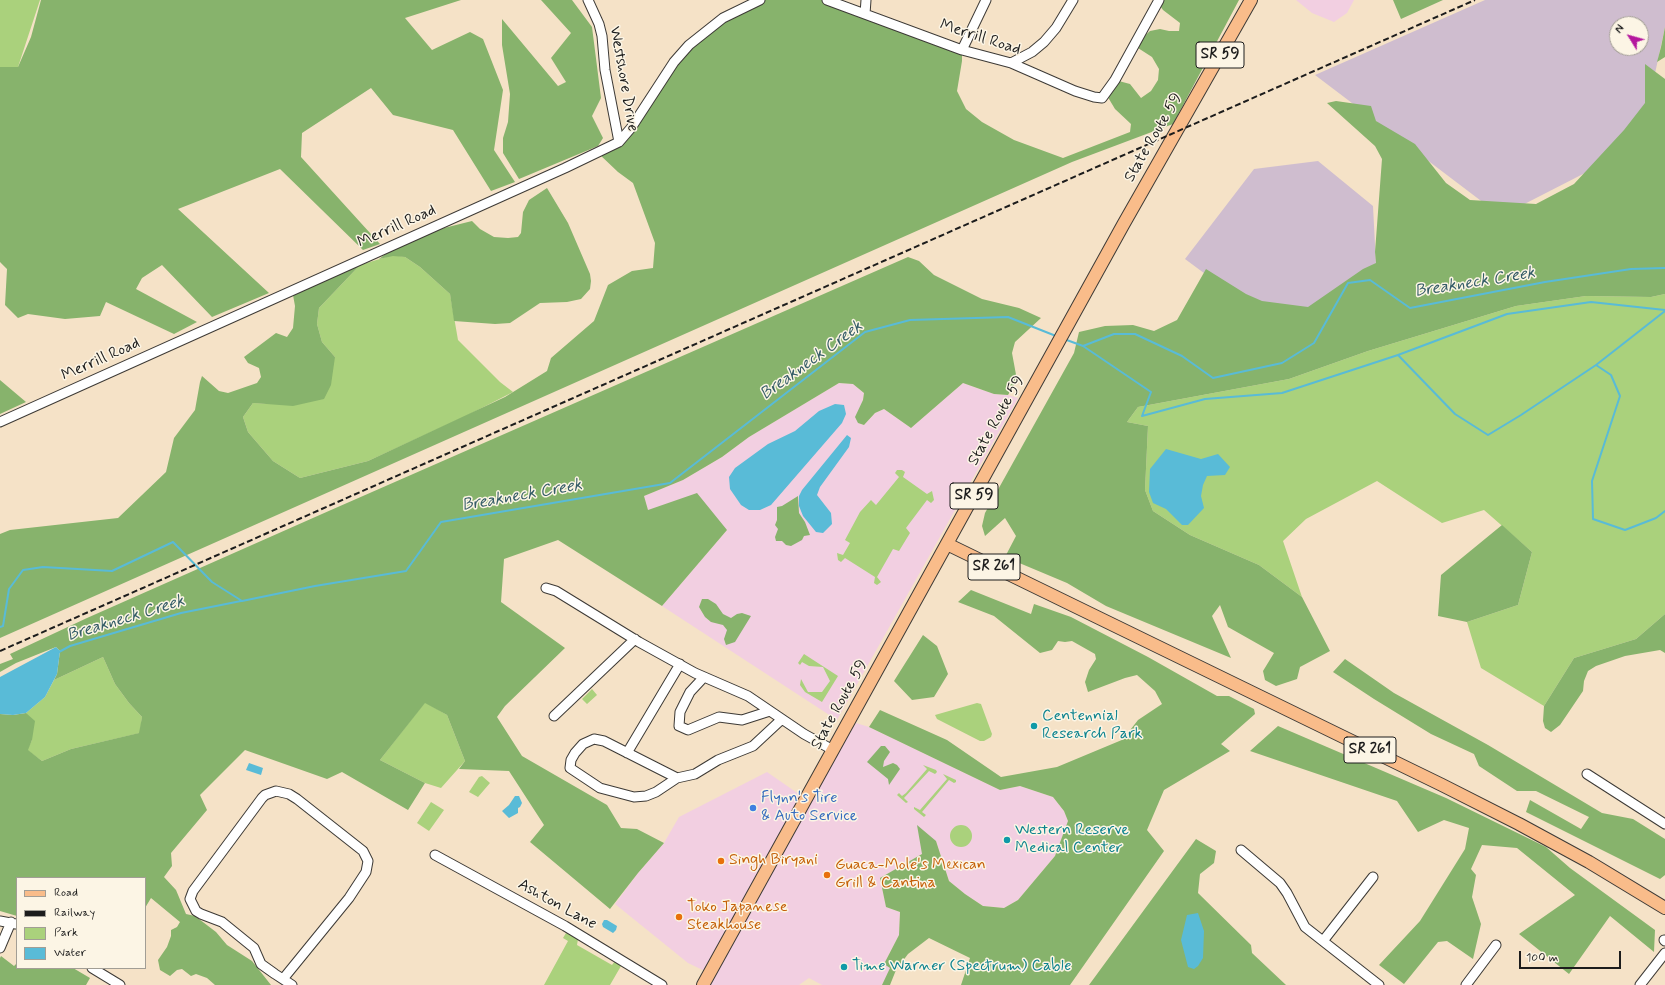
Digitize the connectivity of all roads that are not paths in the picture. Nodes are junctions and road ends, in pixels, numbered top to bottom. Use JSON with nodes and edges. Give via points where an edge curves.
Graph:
{"nodes":[{"id":1,"x":588,"y":0,"type":"edge"},
{"id":2,"x":760,"y":0,"type":"edge"},
{"id":3,"x":827,"y":0,"type":"edge"},
{"id":4,"x":866,"y":0,"type":"edge"},
{"id":5,"x":986,"y":0,"type":"edge"},
{"id":6,"x":1073,"y":0,"type":"edge"},
{"id":7,"x":1159,"y":0,"type":"edge"},
{"id":8,"x":1251,"y":0,"type":"edge"},
{"id":9,"x":865,"y":14,"type":"junction"},
{"id":10,"x":962,"y":50,"type":"junction"},
{"id":11,"x":1010,"y":63,"type":"junction"},
{"id":12,"x":619,"y":142,"type":"junction"},
{"id":13,"x":0,"y":422,"type":"edge"},
{"id":14,"x":947,"y":544,"type":"junction"},
{"id":15,"x":546,"y":588,"type":"dead end"},
{"id":16,"x":635,"y":639,"type":"junction"},
{"id":17,"x":680,"y":664,"type":"junction"},
{"id":18,"x":704,"y":677,"type":"junction"},
{"id":19,"x":770,"y":711,"type":"junction"},
{"id":20,"x":554,"y":716,"type":"dead end"},
{"id":21,"x":782,"y":719,"type":"junction"},
{"id":22,"x":833,"y":750,"type":"junction"},
{"id":23,"x":627,"y":753,"type":"junction"},
{"id":24,"x":1587,"y":774,"type":"dead end"},
{"id":25,"x":677,"y":778,"type":"junction"},
{"id":26,"x":1665,"y":824,"type":"edge"},
{"id":27,"x":1241,"y":850,"type":"dead end"},
{"id":28,"x":435,"y":855,"type":"dead end"},
{"id":29,"x":1373,"y":877,"type":"dead end"},
{"id":30,"x":1665,"y":908,"type":"edge"},
{"id":31,"x":0,"y":922,"type":"edge"},
{"id":32,"x":14,"y":923,"type":"edge"},
{"id":33,"x":1323,"y":941,"type":"junction"},
{"id":34,"x":1496,"y":945,"type":"dead end"},
{"id":35,"x":0,"y":948,"type":"edge"},
{"id":36,"x":1665,"y":953,"type":"edge"},
{"id":37,"x":94,"y":969,"type":"edge"},
{"id":38,"x":283,"y":979,"type":"junction"},
{"id":39,"x":120,"y":985,"type":"edge"},
{"id":40,"x":292,"y":985,"type":"edge"},
{"id":41,"x":662,"y":985,"type":"edge"},
{"id":42,"x":703,"y":985,"type":"edge"},
{"id":43,"x":1379,"y":985,"type":"edge"},
{"id":44,"x":1466,"y":985,"type":"edge"},
{"id":45,"x":1640,"y":985,"type":"edge"}],
"edges":[{"from":1,"to":12,"type":"street","name":"Westshore Drive","via":[[602,36],[605,70]]},
{"from":2,"to":12,"type":"street","name":"Merrill Road","via":[[723,18],[689,45],[674,62]]},
{"from":3,"to":9,"type":"street","name":"Merrill Road"},
{"from":4,"to":9,"type":"street"},
{"from":5,"to":10,"type":"street"},
{"from":6,"to":11,"type":"street","via":[[1044,42],[1032,52]]},
{"from":7,"to":11,"type":"street","name":"Merrill Road","via":[[1115,80],[1102,98]]},
{"from":8,"to":14,"type":"main road","name":"State Route 59","number":"SR 59"},
{"from":9,"to":10,"type":"street","name":"Merrill Road"},
{"from":10,"to":11,"type":"street","name":"Merrill Road"},
{"from":12,"to":13,"type":"street","name":"Merrill Road"},
{"from":14,"to":22,"type":"main road","name":"State Route 59","number":"SR 59"},
{"from":14,"to":30,"type":"main road","number":"SR 261","via":[[1519,824]]},
{"from":15,"to":16,"type":"street","via":[[556,591]]},
{"from":16,"to":17,"type":"street"},
{"from":16,"to":20,"type":"street"},
{"from":17,"to":18,"type":"street"},
{"from":17,"to":23,"type":"street"},
{"from":18,"to":19,"type":"street","via":[[748,696]]},
{"from":18,"to":19,"type":"street","via":[[690,692],[680,712],[679,726],[688,730],[720,716],[742,720]]},
{"from":19,"to":21,"type":"street"},
{"from":21,"to":22,"type":"street"},
{"from":21,"to":25,"type":"street","via":[[753,746],[718,760],[695,774]]},
{"from":22,"to":42,"type":"main road","name":"State Route 59","number":"SR 59"},
{"from":23,"to":25,"type":"street"},
{"from":23,"to":25,"type":"street","via":[[604,741],[594,739],[583,744],[571,760],[570,768],[600,788],[634,797],[656,792]]},
{"from":24,"to":26,"type":"street"},
{"from":27,"to":33,"type":"street","via":[[1280,883],[1301,921]]},
{"from":28,"to":41,"type":"street","name":"Ashton Lane","via":[[565,926]]},
{"from":29,"to":33,"type":"street"},
{"from":31,"to":32,"type":"street"},
{"from":32,"to":35,"type":"street"},
{"from":33,"to":43,"type":"street"},
{"from":34,"to":44,"type":"street"},
{"from":36,"to":45,"type":"street"},
{"from":37,"to":39,"type":"street"},
{"from":38,"to":38,"type":"street","via":[[261,964],[254,948],[222,922],[196,911],[190,898],[265,794],[276,791],[297,799],[363,851],[368,861],[366,872],[349,898]]},
{"from":38,"to":40,"type":"street"}]}
